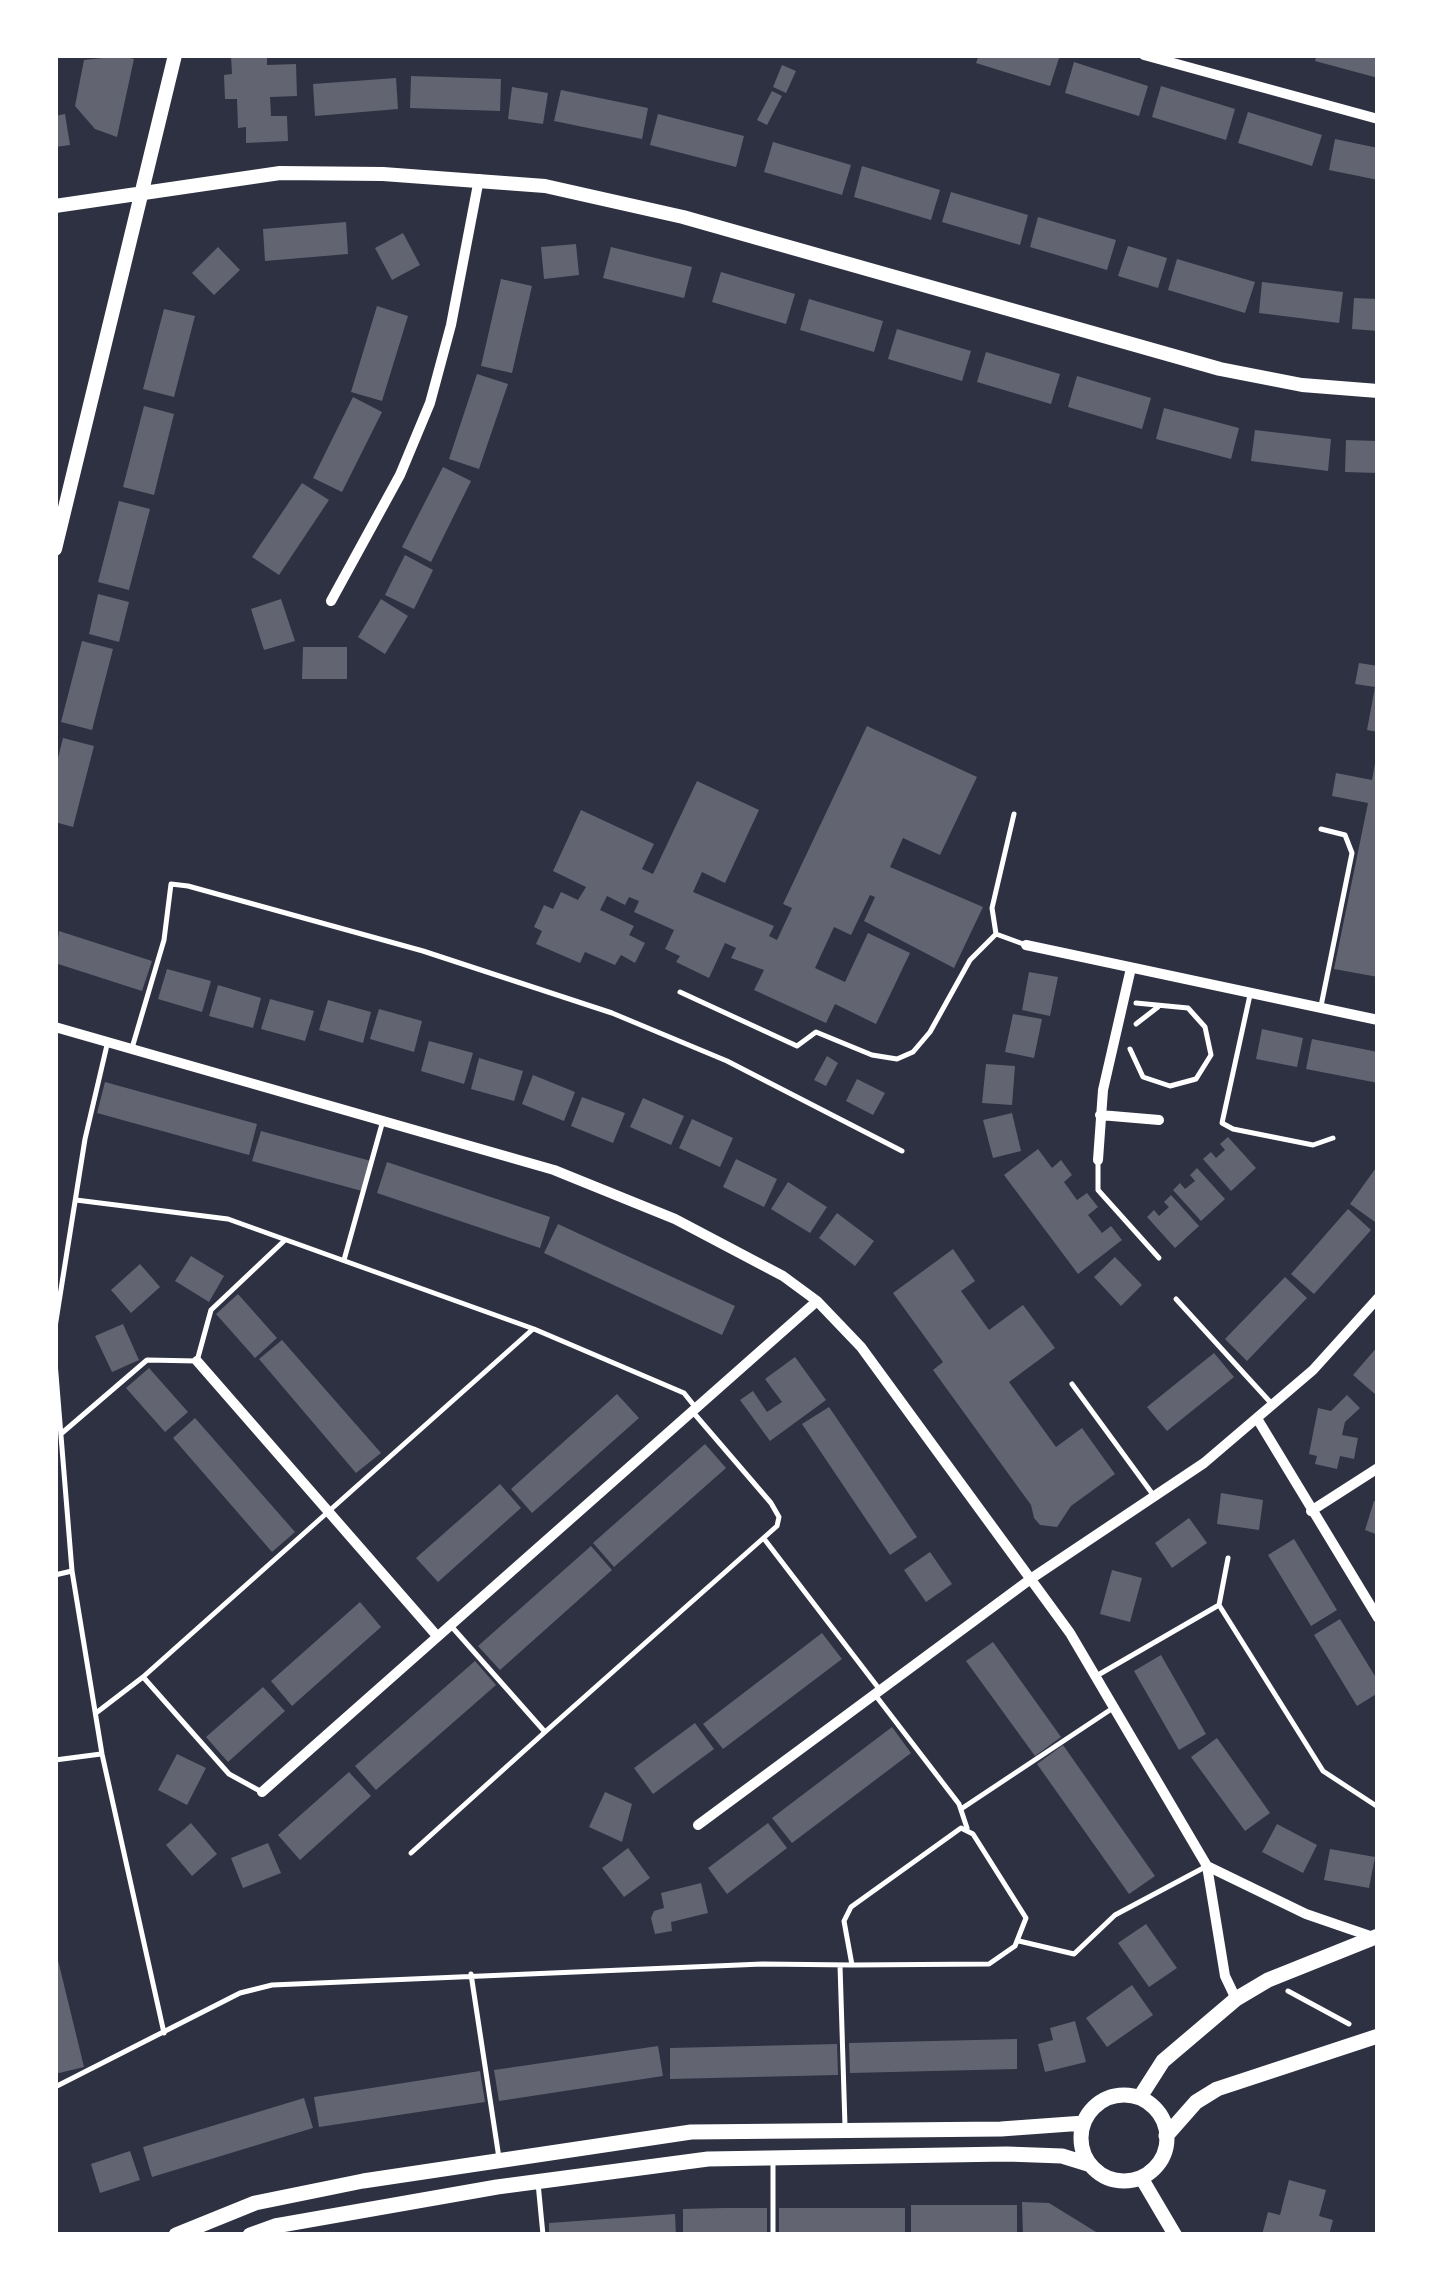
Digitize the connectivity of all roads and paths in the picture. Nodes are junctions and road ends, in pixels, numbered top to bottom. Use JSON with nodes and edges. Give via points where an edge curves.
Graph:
{"nodes":[{"id":1,"x":175,"y":55,"type":"edge"},
{"id":2,"x":585,"y":55,"type":"edge"},
{"id":3,"x":598,"y":55,"type":"edge"},
{"id":4,"x":1144,"y":55,"type":"edge"},
{"id":5,"x":1378,"y":119,"type":"edge"},
{"id":6,"x":479,"y":179,"type":"junction"},
{"id":7,"x":142,"y":194,"type":"junction"},
{"id":8,"x":55,"y":206,"type":"edge"},
{"id":9,"x":1378,"y":391,"type":"edge"},
{"id":10,"x":55,"y":548,"type":"edge"},
{"id":11,"x":331,"y":601,"type":"dead end"},
{"id":12,"x":1014,"y":814,"type":"dead end"},
{"id":13,"x":1321,"y":829,"type":"dead end"},
{"id":14,"x":996,"y":934,"type":"junction"},
{"id":15,"x":1026,"y":945,"type":"joint"},
{"id":16,"x":1131,"y":968,"type":"junction"},
{"id":17,"x":680,"y":992,"type":"dead end"},
{"id":18,"x":1250,"y":995,"type":"junction"},
{"id":19,"x":1124,"y":1001,"type":"junction"},
{"id":20,"x":1158,"y":1008,"type":"junction"},
{"id":21,"x":1321,"y":1009,"type":"junction"},
{"id":22,"x":1378,"y":1020,"type":"edge"},
{"id":23,"x":55,"y":1027,"type":"edge"},
{"id":24,"x":108,"y":1042,"type":"junction"},
{"id":25,"x":132,"y":1048,"type":"junction"},
{"id":26,"x":1100,"y":1115,"type":"junction"},
{"id":27,"x":1158,"y":1120,"type":"dead end"},
{"id":28,"x":383,"y":1121,"type":"junction"},
{"id":29,"x":1333,"y":1138,"type":"dead end"},
{"id":30,"x":902,"y":1152,"type":"dead end"},
{"id":31,"x":1098,"y":1160,"type":"joint"},
{"id":32,"x":76,"y":1200,"type":"junction"},
{"id":33,"x":286,"y":1239,"type":"junction"},
{"id":34,"x":1159,"y":1258,"type":"dead end"},
{"id":35,"x":344,"y":1260,"type":"junction"},
{"id":36,"x":1176,"y":1298,"type":"dead end"},
{"id":37,"x":1378,"y":1298,"type":"edge"},
{"id":38,"x":817,"y":1301,"type":"junction"},
{"id":39,"x":55,"y":1327,"type":"edge"},
{"id":40,"x":534,"y":1329,"type":"junction"},
{"id":41,"x":197,"y":1361,"type":"junction"},
{"id":42,"x":55,"y":1362,"type":"edge"},
{"id":43,"x":1072,"y":1384,"type":"dead end"},
{"id":44,"x":1273,"y":1405,"type":"junction"},
{"id":45,"x":694,"y":1409,"type":"junction"},
{"id":46,"x":1258,"y":1420,"type":"junction"},
{"id":47,"x":62,"y":1433,"type":"junction"},
{"id":48,"x":1378,"y":1468,"type":"edge"},
{"id":49,"x":1156,"y":1498,"type":"junction"},
{"id":50,"x":328,"y":1511,"type":"junction"},
{"id":51,"x":1311,"y":1511,"type":"junction"},
{"id":52,"x":764,"y":1540,"type":"junction"},
{"id":53,"x":1228,"y":1558,"type":"dead end"},
{"id":54,"x":72,"y":1572,"type":"junction"},
{"id":55,"x":55,"y":1575,"type":"edge"},
{"id":56,"x":1032,"y":1578,"type":"junction"},
{"id":57,"x":1218,"y":1605,"type":"junction"},
{"id":58,"x":1376,"y":1610,"type":"edge"},
{"id":59,"x":450,"y":1625,"type":"junction"},
{"id":60,"x":437,"y":1636,"type":"junction"},
{"id":61,"x":143,"y":1677,"type":"junction"},
{"id":62,"x":1095,"y":1677,"type":"junction"},
{"id":63,"x":877,"y":1692,"type":"junction"},
{"id":64,"x":1113,"y":1708,"type":"junction"},
{"id":65,"x":96,"y":1712,"type":"junction"},
{"id":66,"x":545,"y":1732,"type":"junction"},
{"id":67,"x":102,"y":1754,"type":"junction"},
{"id":68,"x":55,"y":1760,"type":"edge"},
{"id":69,"x":262,"y":1792,"type":"joint"},
{"id":70,"x":1378,"y":1806,"type":"edge"},
{"id":71,"x":961,"y":1809,"type":"junction"},
{"id":72,"x":698,"y":1825,"type":"dead end"},
{"id":73,"x":967,"y":1828,"type":"junction"},
{"id":74,"x":411,"y":1853,"type":"dead end"},
{"id":75,"x":1206,"y":1866,"type":"junction"},
{"id":76,"x":1376,"y":1937,"type":"edge"},
{"id":77,"x":1019,"y":1940,"type":"junction"},
{"id":78,"x":840,"y":1965,"type":"junction"},
{"id":79,"x":852,"y":1966,"type":"junction"},
{"id":80,"x":471,"y":1974,"type":"junction"},
{"id":81,"x":1268,"y":1980,"type":"junction"},
{"id":82,"x":1236,"y":1999,"type":"junction"},
{"id":83,"x":164,"y":2034,"type":"junction"},
{"id":84,"x":1376,"y":2036,"type":"edge"},
{"id":85,"x":55,"y":2087,"type":"edge"},
{"id":86,"x":1140,"y":2097,"type":"junction"},
{"id":87,"x":1084,"y":2123,"type":"junction"},
{"id":88,"x":846,"y":2130,"type":"junction"},
{"id":89,"x":1166,"y":2136,"type":"junction"},
{"id":90,"x":590,"y":2146,"type":"junction"},
{"id":91,"x":500,"y":2158,"type":"junction"},
{"id":92,"x":773,"y":2160,"type":"junction"},
{"id":93,"x":1088,"y":2164,"type":"junction"},
{"id":94,"x":595,"y":2173,"type":"junction"},
{"id":95,"x":1142,"y":2179,"type":"junction"},
{"id":96,"x":538,"y":2181,"type":"junction"},
{"id":97,"x":286,"y":2230,"type":"edge"},
{"id":98,"x":176,"y":2235,"type":"edge"},
{"id":99,"x":250,"y":2235,"type":"edge"},
{"id":100,"x":542,"y":2235,"type":"edge"},
{"id":101,"x":773,"y":2235,"type":"edge"},
{"id":102,"x":1175,"y":2235,"type":"edge"}],
"edges":[{"from":1,"to":7,"type":"street"},
{"from":2,"to":3,"type":"lane"},
{"from":4,"to":5,"type":"street"},
{"from":6,"to":7,"type":"street","via":[[280,173]]},
{"from":6,"to":9,"type":"street","via":[[545,186],[683,217],[1220,369]]},
{"from":6,"to":11,"type":"street","via":[[430,404],[400,475]]},
{"from":7,"to":8,"type":"street"},
{"from":7,"to":10,"type":"street"},
{"from":12,"to":14,"type":"lane","via":[[992,908]]},
{"from":13,"to":21,"type":"lane","via":[[1345,835],[1352,853]]},
{"from":14,"to":15,"type":"lane"},
{"from":14,"to":17,"type":"lane","via":[[970,960],[930,1032],[898,1059],[816,1032],[798,1046]]},
{"from":15,"to":16,"type":"street"},
{"from":16,"to":18,"type":"street"},
{"from":16,"to":19,"type":"street"},
{"from":18,"to":21,"type":"street"},
{"from":18,"to":29,"type":"lane","via":[[1222,1122],[1312,1145]]},
{"from":19,"to":20,"type":"path"},
{"from":19,"to":26,"type":"street"},
{"from":20,"to":20,"type":"path","via":[[1188,1008],[1205,1027],[1211,1055],[1206,1069],[1184,1085],[1143,1077],[1130,1051],[1134,1027]]},
{"from":21,"to":22,"type":"street"},
{"from":23,"to":24,"type":"street"},
{"from":24,"to":25,"type":"street"},
{"from":24,"to":32,"type":"lane"},
{"from":25,"to":28,"type":"street"},
{"from":25,"to":30,"type":"lane","via":[[164,940],[170,884],[188,886],[423,951],[612,1013],[727,1061]]},
{"from":26,"to":27,"type":"street"},
{"from":26,"to":31,"type":"street"},
{"from":28,"to":35,"type":"lane"},
{"from":28,"to":38,"type":"street","via":[[554,1170],[674,1218]]},
{"from":31,"to":34,"type":"lane","via":[[1098,1190]]},
{"from":32,"to":33,"type":"lane","via":[[228,1219]]},
{"from":32,"to":39,"type":"lane"},
{"from":33,"to":35,"type":"lane"},
{"from":33,"to":41,"type":"lane","via":[[211,1310]]},
{"from":35,"to":40,"type":"lane"},
{"from":36,"to":44,"type":"lane"},
{"from":37,"to":44,"type":"street"},
{"from":38,"to":45,"type":"street"},
{"from":38,"to":56,"type":"street","via":[[861,1347]]},
{"from":40,"to":45,"type":"lane","via":[[684,1393]]},
{"from":40,"to":50,"type":"lane"},
{"from":41,"to":47,"type":"lane","via":[[148,1360]]},
{"from":41,"to":50,"type":"street"},
{"from":42,"to":47,"type":"lane"},
{"from":43,"to":49,"type":"lane"},
{"from":44,"to":46,"type":"street"},
{"from":45,"to":52,"type":"lane","via":[[771,1502],[777,1526]]},
{"from":45,"to":59,"type":"street"},
{"from":46,"to":49,"type":"street"},
{"from":46,"to":51,"type":"street"},
{"from":47,"to":54,"type":"lane"},
{"from":48,"to":51,"type":"street"},
{"from":49,"to":56,"type":"street"},
{"from":50,"to":60,"type":"street"},
{"from":50,"to":61,"type":"lane"},
{"from":51,"to":58,"type":"street"},
{"from":52,"to":63,"type":"lane"},
{"from":52,"to":66,"type":"lane"},
{"from":53,"to":57,"type":"lane"},
{"from":54,"to":55,"type":"lane"},
{"from":54,"to":65,"type":"lane"},
{"from":56,"to":62,"type":"street"},
{"from":56,"to":63,"type":"street"},
{"from":57,"to":62,"type":"lane"},
{"from":57,"to":70,"type":"lane","via":[[1323,1771]]},
{"from":59,"to":60,"type":"street"},
{"from":59,"to":66,"type":"lane"},
{"from":60,"to":69,"type":"street"},
{"from":61,"to":65,"type":"lane"},
{"from":61,"to":69,"type":"lane","via":[[228,1774]]},
{"from":62,"to":64,"type":"street"},
{"from":63,"to":71,"type":"lane"},
{"from":63,"to":72,"type":"street"},
{"from":64,"to":71,"type":"lane"},
{"from":64,"to":75,"type":"street"},
{"from":65,"to":67,"type":"lane"},
{"from":66,"to":74,"type":"lane"},
{"from":67,"to":68,"type":"lane"},
{"from":67,"to":83,"type":"lane"},
{"from":71,"to":73,"type":"lane"},
{"from":73,"to":77,"type":"lane","via":[[1022,1908]]},
{"from":73,"to":79,"type":"lane","via":[[952,1831],[850,1907],[844,1920]]},
{"from":75,"to":76,"type":"street","via":[[1306,1914]]},
{"from":75,"to":77,"type":"lane","via":[[1116,1915],[1074,1954]]},
{"from":75,"to":82,"type":"street","via":[[1225,1976]]},
{"from":76,"to":81,"type":"main road"},
{"from":77,"to":79,"type":"lane","via":[[989,1964]]},
{"from":78,"to":79,"type":"lane"},
{"from":78,"to":80,"type":"lane"},
{"from":78,"to":88,"type":"lane"},
{"from":80,"to":83,"type":"lane","via":[[272,1984],[240,1993]]},
{"from":80,"to":91,"type":"lane"},
{"from":81,"to":82,"type":"main road"},
{"from":81,"to":84,"type":"path"},
{"from":82,"to":86,"type":"main road","via":[[1164,2061]]},
{"from":83,"to":85,"type":"lane"},
{"from":84,"to":89,"type":"main road","via":[[1217,2089]]},
{"from":86,"to":87,"type":"main road","via":[[1106,2100]]},
{"from":86,"to":89,"type":"main road","via":[[1158,2109]]},
{"from":87,"to":88,"type":"main road"},
{"from":87,"to":93,"type":"main road"},
{"from":88,"to":90,"type":"main road","via":[[691,2132]]},
{"from":89,"to":95,"type":"main road","via":[[1156,2168]]},
{"from":90,"to":91,"type":"main road"},
{"from":90,"to":94,"type":"main road"},
{"from":91,"to":98,"type":"main road","via":[[255,2203]]},
{"from":92,"to":93,"type":"main road","via":[[1006,2154]]},
{"from":92,"to":94,"type":"main road","via":[[708,2159]]},
{"from":92,"to":101,"type":"lane"},
{"from":93,"to":95,"type":"main road","via":[[1105,2177]]},
{"from":94,"to":96,"type":"main road"},
{"from":95,"to":102,"type":"street"},
{"from":96,"to":97,"type":"main road"},
{"from":96,"to":100,"type":"lane"},
{"from":97,"to":99,"type":"main road"}]}
